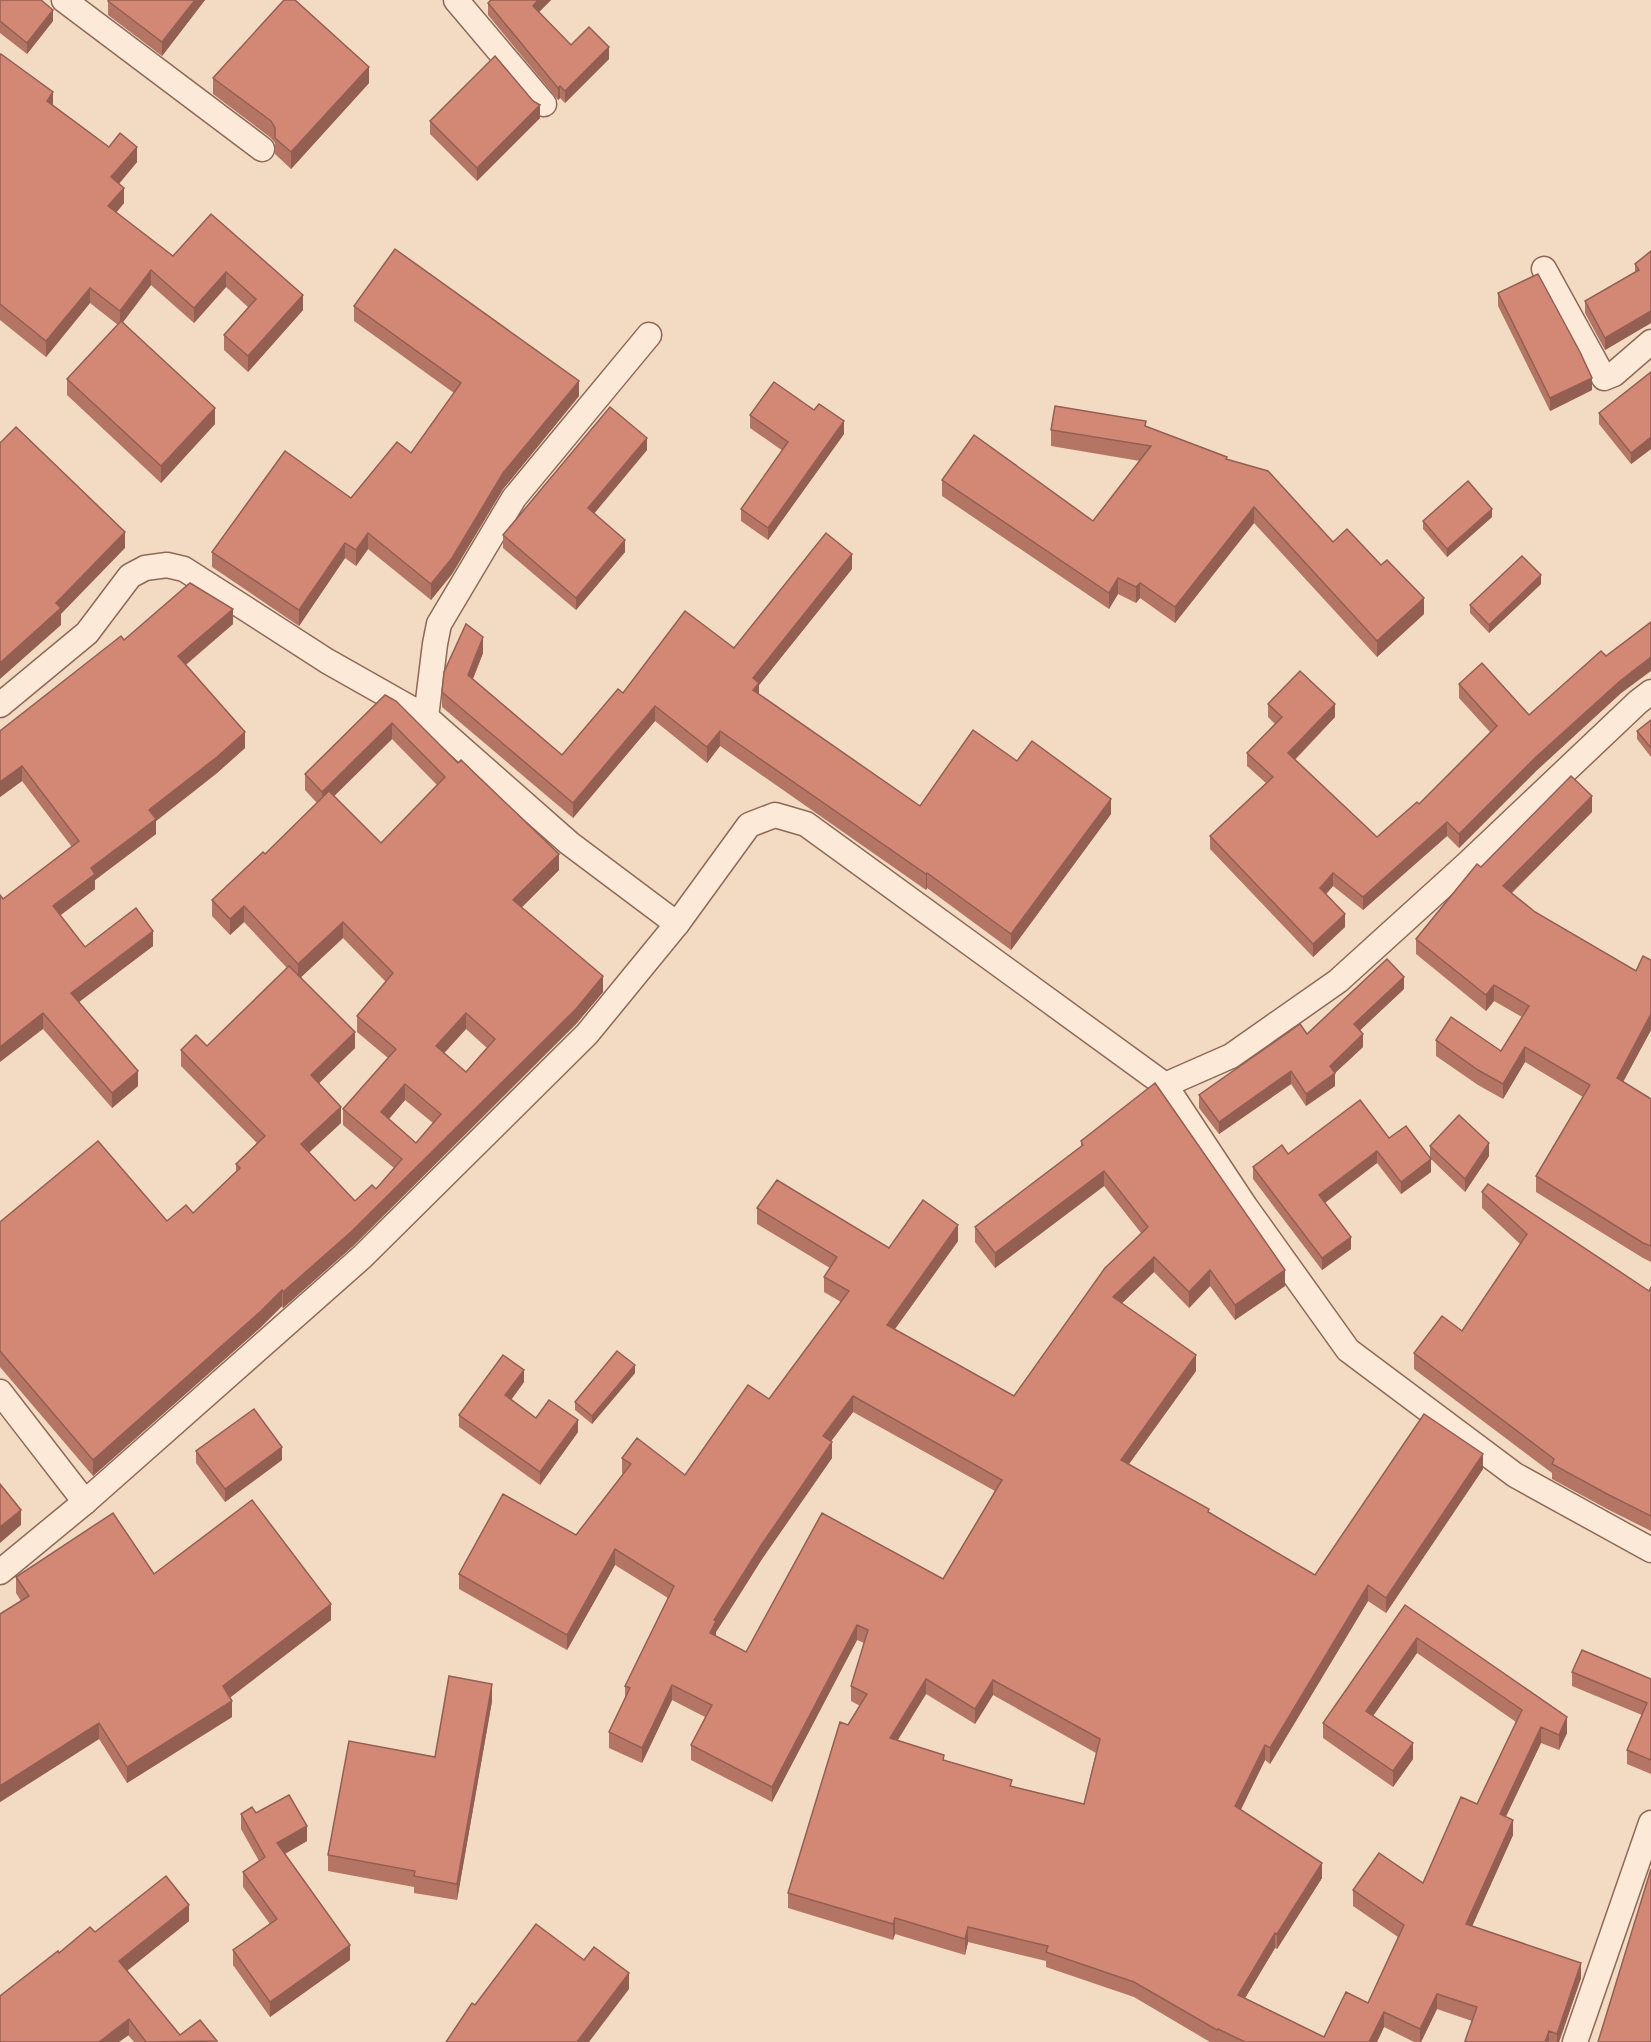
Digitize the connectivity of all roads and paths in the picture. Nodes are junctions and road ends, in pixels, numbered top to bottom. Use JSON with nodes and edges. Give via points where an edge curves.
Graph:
{"nodes":[{"id":1,"x":63,"y":0,"type":"edge"},
{"id":2,"x":456,"y":0,"type":"edge"},
{"id":3,"x":544,"y":104,"type":"dead end"},
{"id":4,"x":262,"y":149,"type":"dead end"},
{"id":5,"x":1544,"y":269,"type":"dead end"},
{"id":6,"x":648,"y":335,"type":"dead end"},
{"id":7,"x":1651,"y":342,"type":"edge"},
{"id":8,"x":1651,"y":692,"type":"edge"},
{"id":9,"x":0,"y":705,"type":"edge"},
{"id":10,"x":426,"y":717,"type":"junction"},
{"id":11,"x":677,"y":924,"type":"junction"},
{"id":12,"x":1165,"y":1086,"type":"junction"},
{"id":13,"x":0,"y":1392,"type":"edge"},
{"id":14,"x":85,"y":1502,"type":"junction"},
{"id":15,"x":1651,"y":1550,"type":"edge"},
{"id":16,"x":0,"y":1572,"type":"edge"},
{"id":17,"x":1651,"y":1823,"type":"edge"},
{"id":18,"x":1575,"y":2042,"type":"edge"}],
"edges":[{"from":1,"to":4,"type":"street"},
{"from":2,"to":3,"type":"street"},
{"from":5,"to":7,"type":"street","via":[[1604,378]]},
{"from":6,"to":10,"type":"street","via":[[514,498],[439,624]]},
{"from":8,"to":12,"type":"street","via":[[1338,981],[1231,1056]]},
{"from":9,"to":10,"type":"street","via":[[87,633],[130,576],[145,568],[167,565],[184,569],[327,661]]},
{"from":10,"to":11,"type":"street","via":[[569,843]]},
{"from":11,"to":12,"type":"street","via":[[749,825],[775,816],[806,824]]},
{"from":11,"to":14,"type":"street","via":[[586,1034],[362,1257]]},
{"from":12,"to":15,"type":"street","via":[[1348,1350],[1515,1475]]},
{"from":13,"to":14,"type":"street"},
{"from":14,"to":16,"type":"street"},
{"from":17,"to":18,"type":"street"}]}
